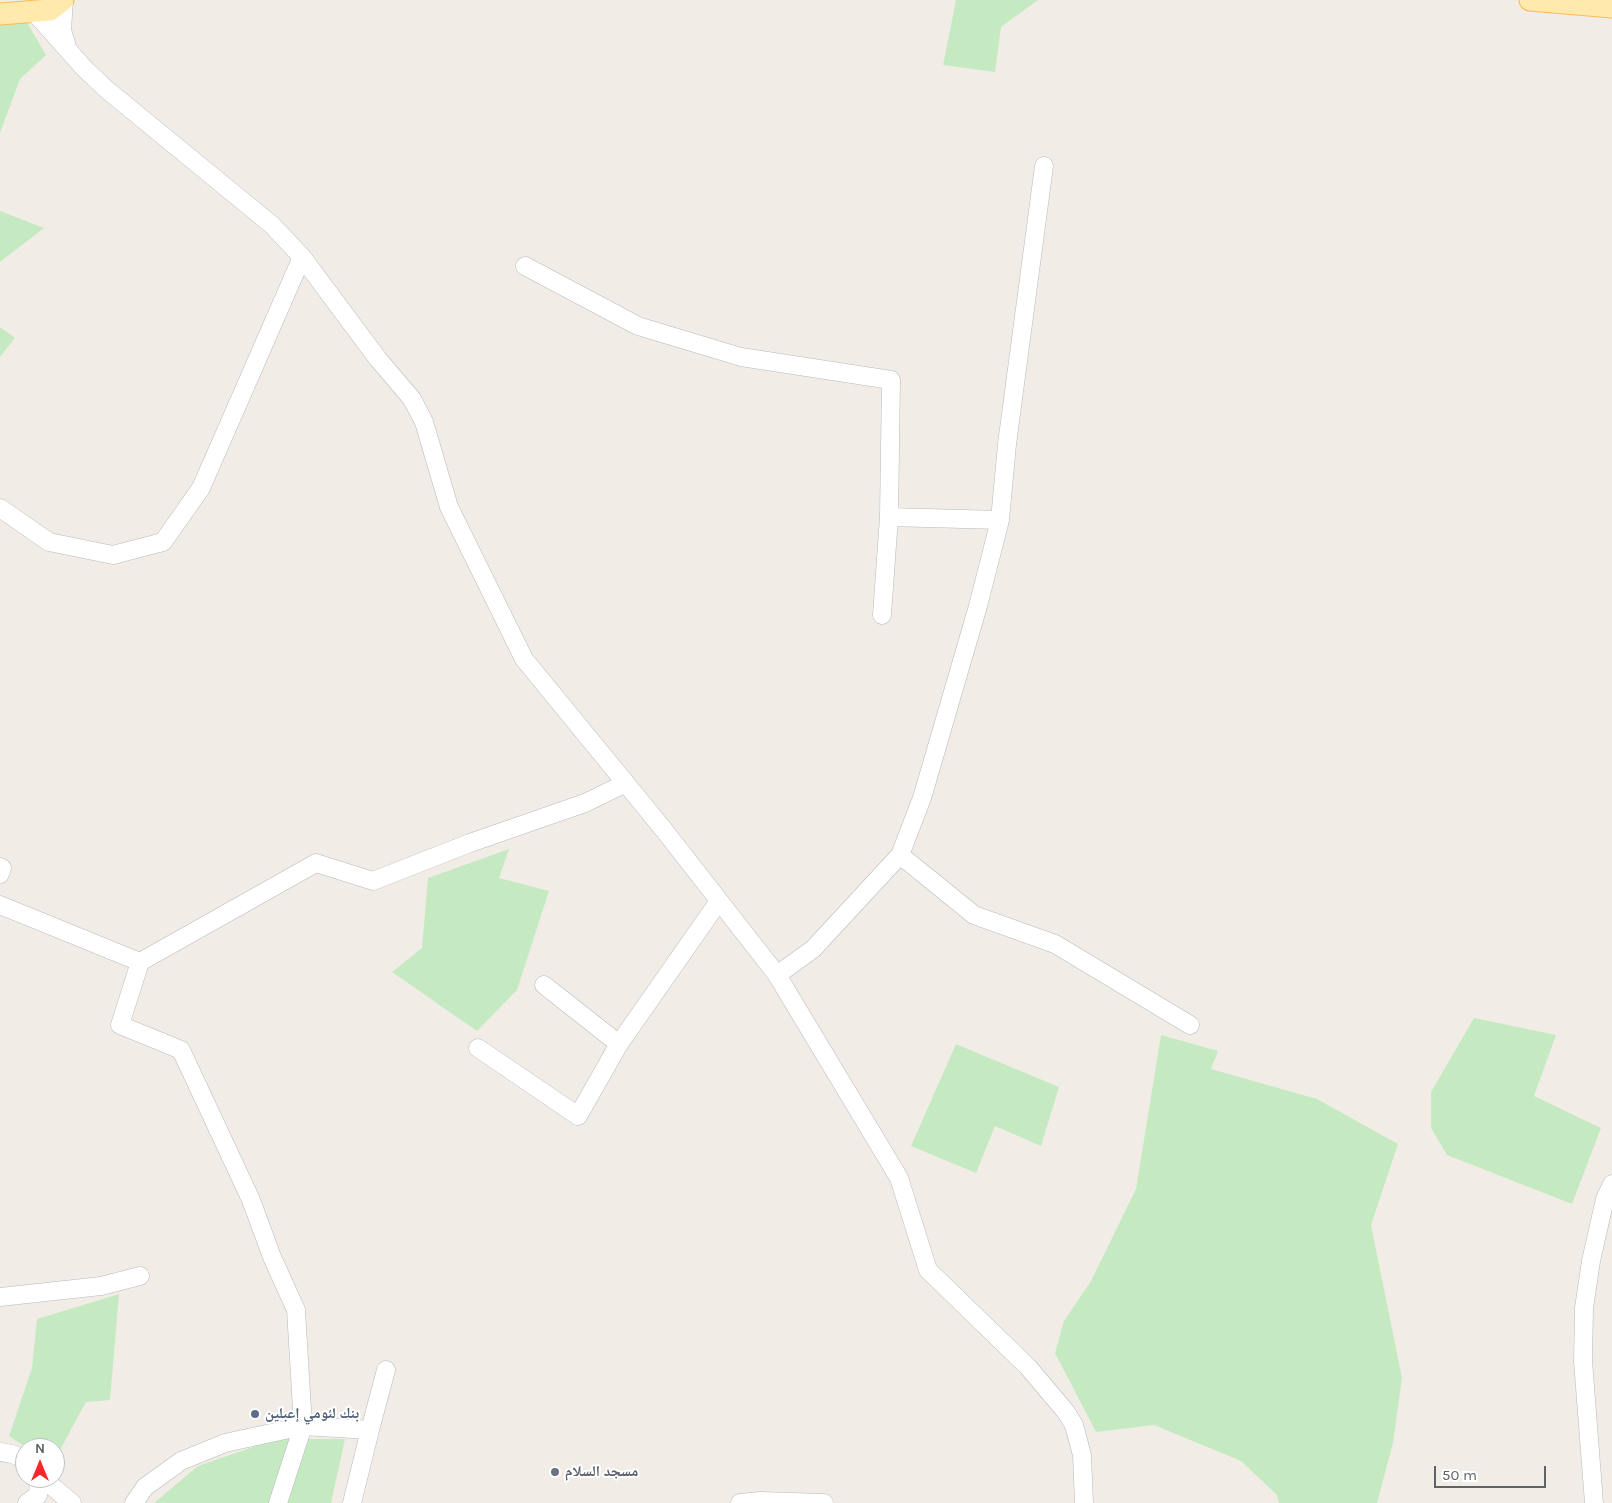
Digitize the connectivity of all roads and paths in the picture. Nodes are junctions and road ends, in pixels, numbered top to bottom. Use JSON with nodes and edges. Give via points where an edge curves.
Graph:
{"nodes":[{"id":1,"x":64,"y":0,"type":"edge"},
{"id":2,"x":1530,"y":0,"type":"edge"},
{"id":3,"x":1612,"y":7,"type":"edge"},
{"id":4,"x":26,"y":8,"type":"edge"},
{"id":5,"x":0,"y":14,"type":"edge"},
{"id":6,"x":68,"y":50,"type":"junction"},
{"id":7,"x":1044,"y":166,"type":"dead end"},
{"id":8,"x":302,"y":257,"type":"junction"},
{"id":9,"x":525,"y":266,"type":"dead end"},
{"id":10,"x":0,"y":508,"type":"edge"},
{"id":11,"x":890,"y":517,"type":"junction"},
{"id":12,"x":1000,"y":520,"type":"junction"},
{"id":13,"x":882,"y":615,"type":"dead end"},
{"id":14,"x":626,"y":783,"type":"junction"},
{"id":15,"x":900,"y":855,"type":"junction"},
{"id":16,"x":0,"y":867,"type":"edge"},
{"id":17,"x":0,"y":874,"type":"edge"},
{"id":18,"x":719,"y":901,"type":"junction"},
{"id":19,"x":0,"y":905,"type":"edge"},
{"id":20,"x":140,"y":962,"type":"junction"},
{"id":21,"x":777,"y":976,"type":"junction"},
{"id":22,"x":544,"y":985,"type":"dead end"},
{"id":23,"x":1190,"y":1025,"type":"dead end"},
{"id":24,"x":619,"y":1044,"type":"junction"},
{"id":25,"x":478,"y":1048,"type":"dead end"},
{"id":26,"x":1612,"y":1184,"type":"edge"},
{"id":27,"x":140,"y":1276,"type":"dead end"},
{"id":28,"x":0,"y":1297,"type":"edge"},
{"id":29,"x":386,"y":1370,"type":"dead end"},
{"id":30,"x":303,"y":1426,"type":"junction"},
{"id":31,"x":370,"y":1430,"type":"junction"},
{"id":32,"x":0,"y":1452,"type":"edge"},
{"id":33,"x":15,"y":1456,"type":"edge"},
{"id":34,"x":40,"y":1488,"type":"edge"},
{"id":35,"x":53,"y":1488,"type":"edge"},
{"id":36,"x":30,"y":1503,"type":"edge"},
{"id":37,"x":72,"y":1503,"type":"edge"},
{"id":38,"x":134,"y":1503,"type":"edge"},
{"id":39,"x":278,"y":1503,"type":"edge"},
{"id":40,"x":352,"y":1503,"type":"edge"},
{"id":41,"x":740,"y":1503,"type":"edge"},
{"id":42,"x":824,"y":1503,"type":"edge"},
{"id":43,"x":1084,"y":1503,"type":"edge"},
{"id":44,"x":1594,"y":1503,"type":"edge"}],
"edges":[{"from":1,"to":4,"type":"main road","via":[[50,10]]},
{"from":1,"to":6,"type":"street","via":[[62,30]]},
{"from":2,"to":3,"type":"main road"},
{"from":4,"to":5,"type":"main road"},
{"from":4,"to":6,"type":"street"},
{"from":6,"to":8,"type":"street","via":[[106,89],[272,225]]},
{"from":7,"to":12,"type":"street"},
{"from":8,"to":10,"type":"street","via":[[201,488],[162,542],[113,555],[50,542]]},
{"from":8,"to":14,"type":"street","via":[[412,399],[424,422],[448,507],[524,659]]},
{"from":9,"to":11,"type":"street","via":[[638,326],[741,357],[891,380]]},
{"from":11,"to":12,"type":"street"},
{"from":11,"to":13,"type":"street"},
{"from":12,"to":15,"type":"street","via":[[922,798]]},
{"from":14,"to":18,"type":"street"},
{"from":14,"to":20,"type":"street","via":[[585,803],[373,881],[316,863]]},
{"from":15,"to":21,"type":"street","via":[[813,948]]},
{"from":15,"to":23,"type":"street","via":[[974,915],[1055,944]]},
{"from":16,"to":17,"type":"street"},
{"from":18,"to":21,"type":"street"},
{"from":18,"to":24,"type":"street"},
{"from":19,"to":20,"type":"street"},
{"from":20,"to":30,"type":"street","via":[[120,1025],[181,1050],[251,1200],[296,1310]]},
{"from":21,"to":43,"type":"street","via":[[899,1178],[928,1270],[1028,1367],[1074,1425],[1082,1455]]},
{"from":22,"to":24,"type":"street"},
{"from":24,"to":25,"type":"street","via":[[578,1116]]},
{"from":26,"to":44,"type":"street","via":[[1605,1199],[1584,1308],[1583,1361]]},
{"from":27,"to":28,"type":"street","via":[[101,1286]]},
{"from":29,"to":31,"type":"street"},
{"from":30,"to":31,"type":"street"},
{"from":30,"to":38,"type":"street","via":[[225,1443],[181,1461],[145,1487]]},
{"from":30,"to":39,"type":"street"},
{"from":31,"to":40,"type":"street"},
{"from":32,"to":33,"type":"street"},
{"from":34,"to":36,"type":"street"},
{"from":35,"to":37,"type":"street"},
{"from":41,"to":42,"type":"street"}]}
